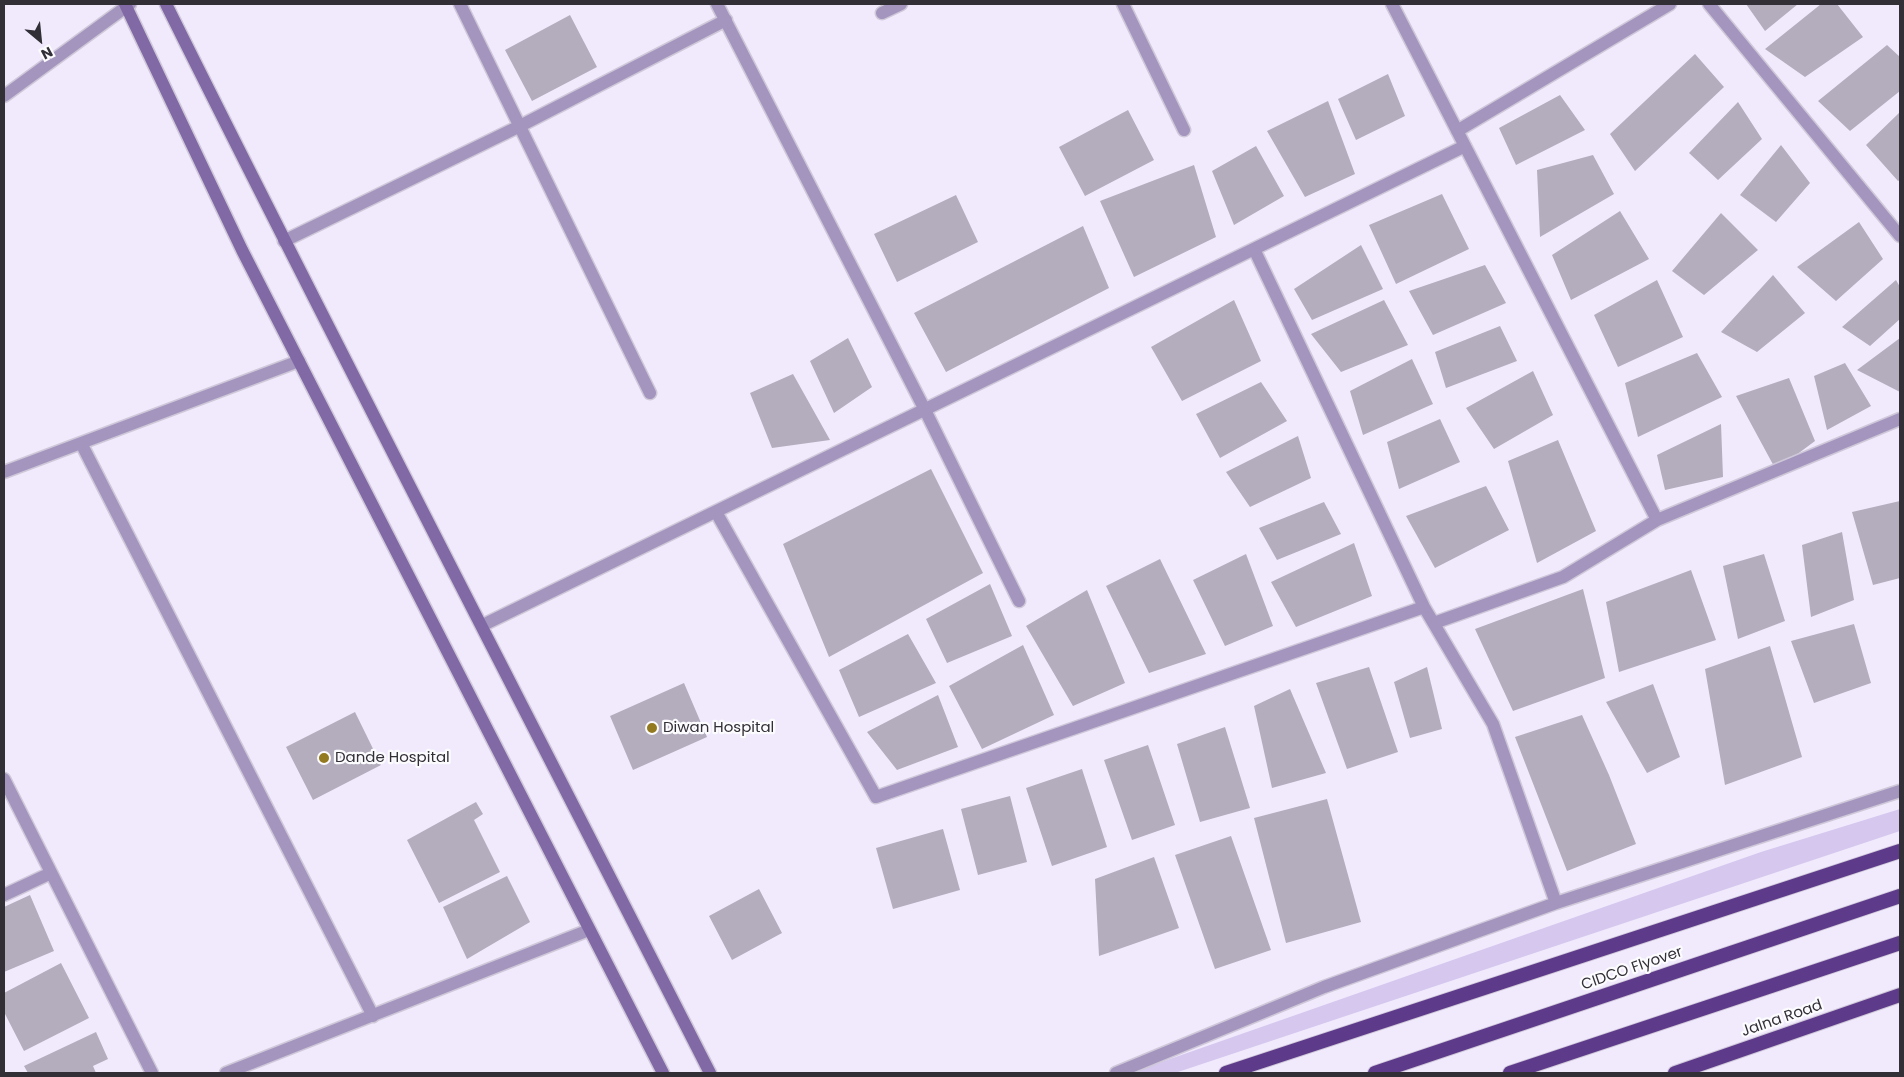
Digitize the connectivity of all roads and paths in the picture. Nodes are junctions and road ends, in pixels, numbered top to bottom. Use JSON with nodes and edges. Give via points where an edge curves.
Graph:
{"nodes":[{"id":1,"x":127,"y":4,"type":"edge"},
{"id":2,"x":166,"y":4,"type":"edge"},
{"id":3,"x":460,"y":4,"type":"edge"},
{"id":4,"x":717,"y":4,"type":"edge"},
{"id":5,"x":901,"y":4,"type":"edge"},
{"id":6,"x":1122,"y":4,"type":"edge"},
{"id":7,"x":1392,"y":4,"type":"edge"},
{"id":8,"x":1670,"y":4,"type":"edge"},
{"id":9,"x":1709,"y":4,"type":"edge"},
{"id":10,"x":882,"y":13,"type":"dead end"},
{"id":11,"x":726,"y":20,"type":"junction"},
{"id":12,"x":4,"y":96,"type":"edge"},
{"id":13,"x":520,"y":126,"type":"junction"},
{"id":14,"x":1184,"y":130,"type":"dead end"},
{"id":15,"x":1457,"y":131,"type":"junction"},
{"id":16,"x":1465,"y":146,"type":"junction"},
{"id":17,"x":1900,"y":236,"type":"edge"},
{"id":18,"x":284,"y":241,"type":"junction"},
{"id":19,"x":1254,"y":249,"type":"junction"},
{"id":20,"x":299,"y":361,"type":"junction"},
{"id":21,"x":650,"y":393,"type":"dead end"},
{"id":22,"x":925,"y":410,"type":"junction"},
{"id":23,"x":1900,"y":420,"type":"edge"},
{"id":24,"x":81,"y":443,"type":"junction"},
{"id":25,"x":4,"y":472,"type":"edge"},
{"id":26,"x":716,"y":512,"type":"junction"},
{"id":27,"x":1657,"y":520,"type":"junction"},
{"id":28,"x":1019,"y":601,"type":"dead end"},
{"id":29,"x":1424,"y":607,"type":"junction"},
{"id":30,"x":1434,"y":623,"type":"junction"},
{"id":31,"x":482,"y":625,"type":"junction"},
{"id":32,"x":4,"y":779,"type":"edge"},
{"id":33,"x":1900,"y":791,"type":"edge"},
{"id":34,"x":1900,"y":851,"type":"edge"},
{"id":35,"x":51,"y":873,"type":"junction"},
{"id":36,"x":4,"y":895,"type":"edge"},
{"id":37,"x":1900,"y":896,"type":"edge"},
{"id":38,"x":1556,"y":903,"type":"junction"},
{"id":39,"x":590,"y":930,"type":"junction"},
{"id":40,"x":1900,"y":943,"type":"edge"},
{"id":41,"x":1900,"y":995,"type":"edge"},
{"id":42,"x":373,"y":1016,"type":"junction"},
{"id":43,"x":152,"y":1073,"type":"edge"},
{"id":44,"x":226,"y":1073,"type":"edge"},
{"id":45,"x":663,"y":1073,"type":"edge"},
{"id":46,"x":710,"y":1073,"type":"edge"},
{"id":47,"x":1116,"y":1073,"type":"edge"},
{"id":48,"x":1226,"y":1073,"type":"edge"},
{"id":49,"x":1375,"y":1073,"type":"edge"},
{"id":50,"x":1510,"y":1073,"type":"edge"},
{"id":51,"x":1675,"y":1073,"type":"edge"}],
"edges":[{"from":1,"to":12,"type":"street"},
{"from":1,"to":20,"type":"main road","via":[[242,250]]},
{"from":2,"to":18,"type":"main road"},
{"from":3,"to":13,"type":"street"},
{"from":4,"to":11,"type":"street"},
{"from":5,"to":10,"type":"street"},
{"from":6,"to":14,"type":"street"},
{"from":7,"to":15,"type":"street"},
{"from":8,"to":15,"type":"street"},
{"from":9,"to":17,"type":"street"},
{"from":11,"to":13,"type":"street"},
{"from":11,"to":22,"type":"street"},
{"from":13,"to":18,"type":"street"},
{"from":13,"to":21,"type":"street"},
{"from":15,"to":16,"type":"street"},
{"from":16,"to":19,"type":"street"},
{"from":16,"to":27,"type":"street"},
{"from":18,"to":31,"type":"main road"},
{"from":19,"to":22,"type":"street"},
{"from":19,"to":29,"type":"street"},
{"from":20,"to":24,"type":"street"},
{"from":20,"to":39,"type":"main road"},
{"from":22,"to":26,"type":"street"},
{"from":22,"to":28,"type":"street"},
{"from":23,"to":27,"type":"street"},
{"from":24,"to":25,"type":"street"},
{"from":24,"to":42,"type":"street"},
{"from":26,"to":29,"type":"street","via":[[876,797]]},
{"from":26,"to":31,"type":"street"},
{"from":27,"to":30,"type":"street","via":[[1563,577]]},
{"from":29,"to":30,"type":"street"},
{"from":30,"to":38,"type":"street","via":[[1493,724]]},
{"from":31,"to":46,"type":"main road"},
{"from":32,"to":35,"type":"street"},
{"from":33,"to":38,"type":"street"},
{"from":34,"to":48,"type":"highway"},
{"from":35,"to":36,"type":"street"},
{"from":35,"to":43,"type":"street"},
{"from":37,"to":49,"type":"highway","name":"CIDCO Flyover"},
{"from":38,"to":47,"type":"street","via":[[1324,987]]},
{"from":39,"to":42,"type":"street"},
{"from":39,"to":45,"type":"main road"},
{"from":40,"to":50,"type":"highway"},
{"from":41,"to":51,"type":"highway","name":"Jalna Road"},
{"from":42,"to":44,"type":"street"}]}
